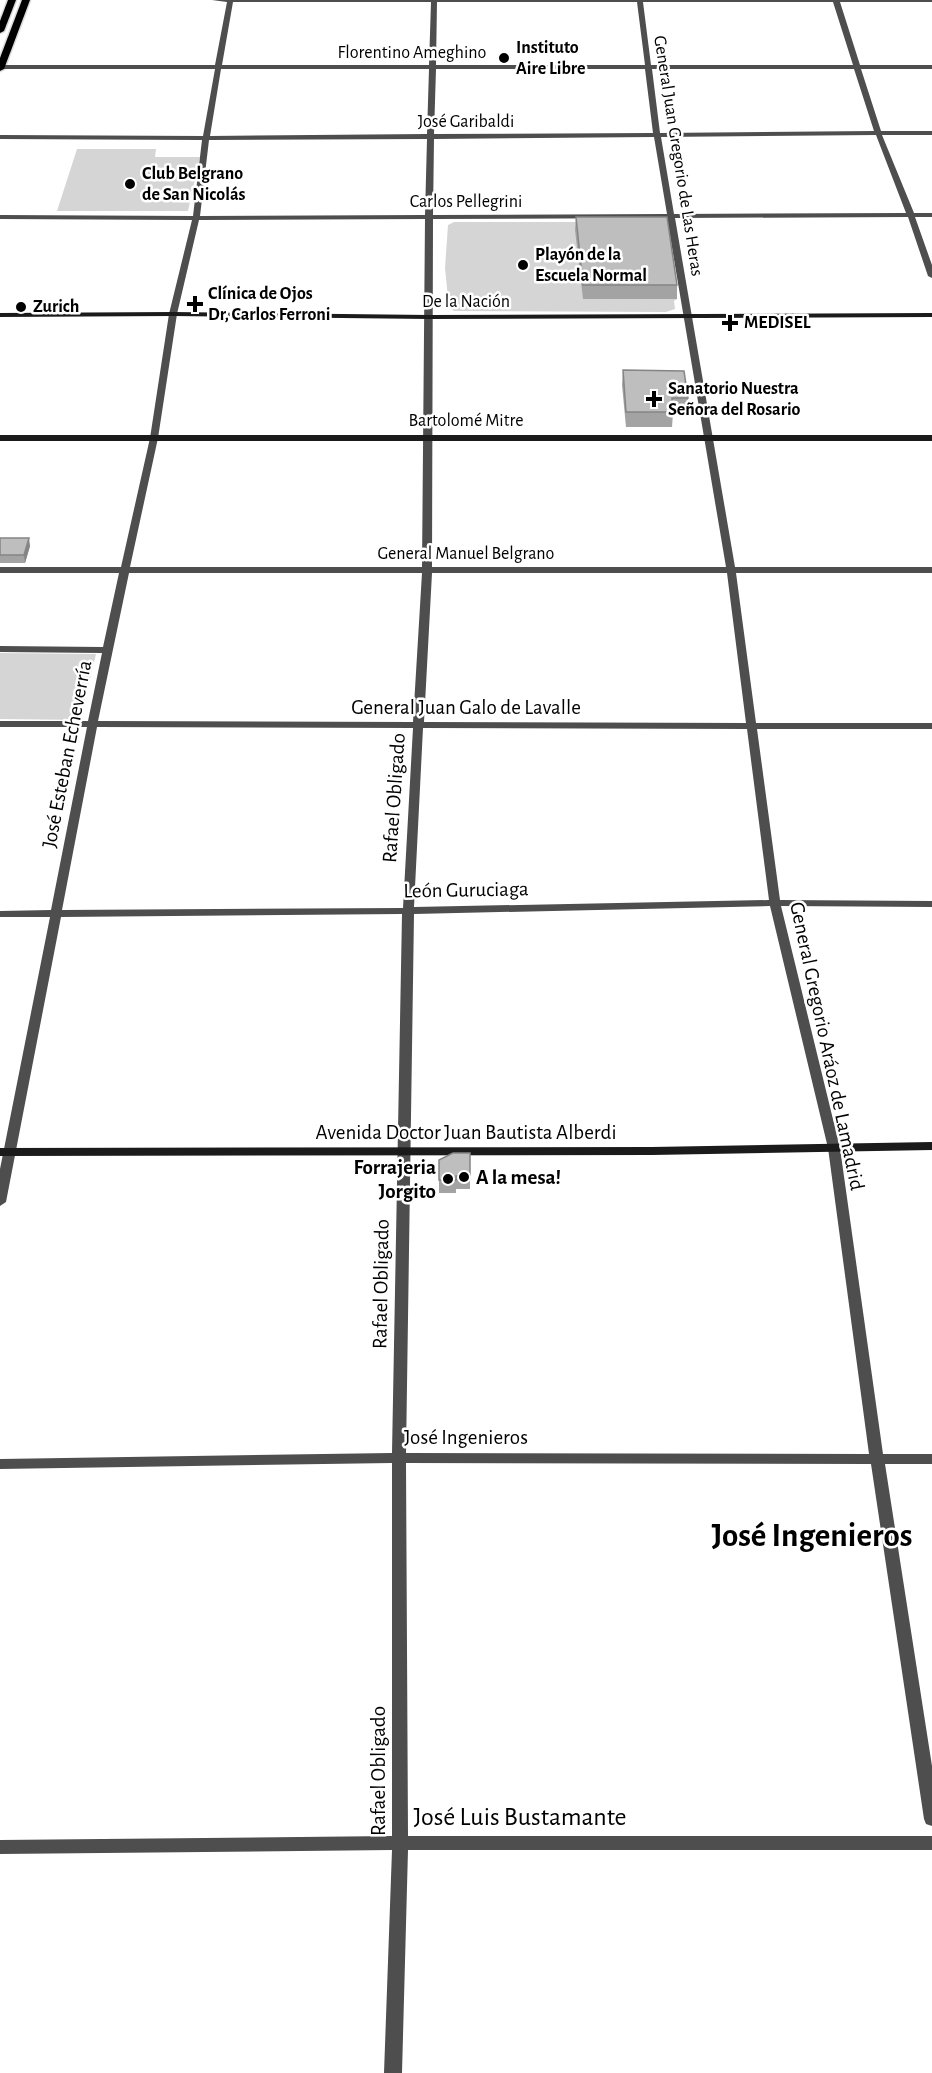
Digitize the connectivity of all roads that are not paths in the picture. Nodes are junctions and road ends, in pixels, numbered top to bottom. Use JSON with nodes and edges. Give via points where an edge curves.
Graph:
{"nodes":[{"id":1,"x":12,"y":0,"type":"edge"},
{"id":2,"x":27,"y":0,"type":"edge"},
{"id":3,"x":214,"y":0,"type":"edge"},
{"id":4,"x":230,"y":0,"type":"edge"},
{"id":5,"x":434,"y":0,"type":"edge"},
{"id":6,"x":836,"y":0,"type":"edge"},
{"id":7,"x":932,"y":0,"type":"edge"},
{"id":8,"x":640,"y":1,"type":"edge"},
{"id":9,"x":0,"y":31,"type":"edge"},
{"id":10,"x":0,"y":67,"type":"edge"},
{"id":11,"x":932,"y":67,"type":"edge"},
{"id":12,"x":220,"y":68,"type":"junction"},
{"id":13,"x":431,"y":68,"type":"junction"},
{"id":14,"x":648,"y":68,"type":"junction"},
{"id":15,"x":858,"y":68,"type":"junction"},
{"id":16,"x":878,"y":133,"type":"junction"},
{"id":17,"x":932,"y":133,"type":"edge"},
{"id":18,"x":657,"y":135,"type":"junction"},
{"id":19,"x":0,"y":137,"type":"edge"},
{"id":20,"x":431,"y":137,"type":"junction"},
{"id":21,"x":206,"y":138,"type":"junction"},
{"id":22,"x":911,"y":215,"type":"junction"},
{"id":23,"x":932,"y":215,"type":"edge"},
{"id":24,"x":671,"y":216,"type":"junction"},
{"id":25,"x":0,"y":217,"type":"edge"},
{"id":26,"x":429,"y":217,"type":"junction"},
{"id":27,"x":196,"y":218,"type":"junction"},
{"id":28,"x":932,"y":276,"type":"edge"},
{"id":29,"x":173,"y":314,"type":"junction"},
{"id":30,"x":0,"y":315,"type":"edge"},
{"id":31,"x":932,"y":315,"type":"edge"},
{"id":32,"x":689,"y":316,"type":"junction"},
{"id":33,"x":429,"y":317,"type":"junction"},
{"id":34,"x":0,"y":438,"type":"edge"},
{"id":35,"x":154,"y":438,"type":"junction"},
{"id":36,"x":428,"y":438,"type":"junction"},
{"id":37,"x":709,"y":438,"type":"junction"},
{"id":38,"x":932,"y":438,"type":"edge"},
{"id":39,"x":0,"y":570,"type":"edge"},
{"id":40,"x":124,"y":570,"type":"junction"},
{"id":41,"x":427,"y":570,"type":"junction"},
{"id":42,"x":731,"y":570,"type":"junction"},
{"id":43,"x":932,"y":570,"type":"edge"},
{"id":44,"x":0,"y":649,"type":"edge"},
{"id":45,"x":107,"y":650,"type":"junction"},
{"id":46,"x":0,"y":724,"type":"edge"},
{"id":47,"x":92,"y":725,"type":"junction"},
{"id":48,"x":420,"y":726,"type":"junction"},
{"id":49,"x":753,"y":726,"type":"junction"},
{"id":50,"x":932,"y":726,"type":"edge"},
{"id":51,"x":775,"y":903,"type":"junction"},
{"id":52,"x":932,"y":904,"type":"edge"},
{"id":53,"x":408,"y":911,"type":"junction"},
{"id":54,"x":0,"y":914,"type":"edge"},
{"id":55,"x":57,"y":914,"type":"junction"},
{"id":56,"x":932,"y":1146,"type":"edge"},
{"id":57,"x":834,"y":1148,"type":"junction"},
{"id":58,"x":405,"y":1151,"type":"junction"},
{"id":59,"x":5,"y":1152,"type":"edge"},
{"id":60,"x":0,"y":1202,"type":"edge"},
{"id":61,"x":399,"y":1458,"type":"junction"},
{"id":62,"x":877,"y":1459,"type":"junction"},
{"id":63,"x":932,"y":1459,"type":"edge"},
{"id":64,"x":0,"y":1464,"type":"edge"},
{"id":65,"x":932,"y":1819,"type":"edge"},
{"id":66,"x":400,"y":1843,"type":"junction"},
{"id":67,"x":932,"y":1844,"type":"edge"},
{"id":68,"x":0,"y":1846,"type":"edge"},
{"id":69,"x":393,"y":2073,"type":"edge"}],
"edges":[{"from":1,"to":9,"type":"main road"},
{"from":2,"to":10,"type":"main road"},
{"from":3,"to":4,"type":"street"},
{"from":4,"to":5,"type":"street"},
{"from":4,"to":12,"type":"street","name":"José Esteban Echeverría"},
{"from":5,"to":8,"type":"street"},
{"from":5,"to":13,"type":"street","name":"Rafael Obligado"},
{"from":6,"to":7,"type":"street"},
{"from":6,"to":8,"type":"street"},
{"from":6,"to":15,"type":"street"},
{"from":8,"to":14,"type":"street","name":"General Juan Gregorio de Las Heras"},
{"from":10,"to":12,"type":"street","name":"Florentino Ameghino"},
{"from":11,"to":15,"type":"street","name":"Florentino Ameghino"},
{"from":12,"to":13,"type":"street","name":"Florentino Ameghino"},
{"from":12,"to":21,"type":"street","name":"José Esteban Echeverría"},
{"from":13,"to":14,"type":"street","name":"Florentino Ameghino"},
{"from":13,"to":20,"type":"street","name":"Rafael Obligado"},
{"from":14,"to":15,"type":"street","name":"Florentino Ameghino"},
{"from":14,"to":18,"type":"street","name":"General Juan Gregorio de Las Heras"},
{"from":15,"to":16,"type":"street"},
{"from":16,"to":17,"type":"street","name":"José Garibaldi"},
{"from":16,"to":18,"type":"street","name":"José Garibaldi"},
{"from":16,"to":22,"type":"street"},
{"from":18,"to":20,"type":"street","name":"José Garibaldi"},
{"from":18,"to":24,"type":"street","name":"General Juan Gregorio de Las Heras"},
{"from":19,"to":21,"type":"street","name":"José Garibaldi"},
{"from":20,"to":21,"type":"street","name":"José Garibaldi"},
{"from":20,"to":26,"type":"street","name":"Rafael Obligado"},
{"from":21,"to":27,"type":"street","name":"José Esteban Echeverría"},
{"from":22,"to":23,"type":"street","name":"Carlos Pellegrini"},
{"from":22,"to":24,"type":"street","name":"Carlos Pellegrini"},
{"from":22,"to":28,"type":"street"},
{"from":24,"to":26,"type":"street","name":"Carlos Pellegrini"},
{"from":24,"to":32,"type":"street","name":"General Juan Gregorio de Las Heras"},
{"from":25,"to":27,"type":"street","name":"Carlos Pellegrini"},
{"from":26,"to":27,"type":"street","name":"Carlos Pellegrini"},
{"from":26,"to":33,"type":"street","name":"Rafael Obligado"},
{"from":27,"to":29,"type":"street","name":"José Esteban Echeverría"},
{"from":29,"to":30,"type":"street","name":"De la Nación"},
{"from":29,"to":33,"type":"street","name":"De la Nación"},
{"from":29,"to":35,"type":"street","name":"José Esteban Echeverría"},
{"from":31,"to":32,"type":"street","name":"De la Nación"},
{"from":32,"to":33,"type":"street","name":"De la Nación"},
{"from":32,"to":37,"type":"street","name":"General Gregorio Aráoz de Lamadrid"},
{"from":33,"to":36,"type":"street","name":"Rafael Obligado"},
{"from":34,"to":35,"type":"street","name":"Bartolomé Mitre"},
{"from":35,"to":36,"type":"street","name":"Bartolomé Mitre"},
{"from":35,"to":40,"type":"street","name":"José Esteban Echeverría"},
{"from":36,"to":37,"type":"street","name":"Bartolomé Mitre"},
{"from":36,"to":41,"type":"street","name":"Rafael Obligado"},
{"from":37,"to":38,"type":"street","name":"Bartolomé Mitre"},
{"from":37,"to":42,"type":"street","name":"General Gregorio Aráoz de Lamadrid"},
{"from":39,"to":40,"type":"street","name":"General Manuel Belgrano"},
{"from":40,"to":41,"type":"street","name":"General Manuel Belgrano"},
{"from":40,"to":45,"type":"street","name":"José Esteban Echeverría"},
{"from":41,"to":42,"type":"street","name":"General Manuel Belgrano"},
{"from":41,"to":48,"type":"street","name":"Rafael Obligado"},
{"from":42,"to":43,"type":"street","name":"General Manuel Belgrano"},
{"from":42,"to":49,"type":"street","name":"General Gregorio Aráoz de Lamadrid"},
{"from":44,"to":45,"type":"street"},
{"from":45,"to":47,"type":"street","name":"José Esteban Echeverría"},
{"from":46,"to":47,"type":"street","name":"General Juan Galo de Lavalle"},
{"from":47,"to":48,"type":"street","name":"General Juan Galo de Lavalle"},
{"from":47,"to":55,"type":"street","name":"José Esteban Echeverría"},
{"from":48,"to":49,"type":"street","name":"General Juan Galo de Lavalle"},
{"from":48,"to":53,"type":"street","name":"Rafael Obligado"},
{"from":49,"to":50,"type":"street","name":"General Juan Galo de Lavalle"},
{"from":49,"to":51,"type":"street","name":"General Gregorio Aráoz de Lamadrid"},
{"from":51,"to":52,"type":"street","name":"León Guruciaga"},
{"from":51,"to":53,"type":"street","name":"León Guruciaga"},
{"from":51,"to":57,"type":"street","name":"General Gregorio Aráoz de Lamadrid"},
{"from":53,"to":55,"type":"street","name":"León Guruciaga"},
{"from":53,"to":58,"type":"street","name":"Rafael Obligado"},
{"from":54,"to":55,"type":"street","name":"León Guruciaga"},
{"from":55,"to":59,"type":"street","name":"José Esteban Echeverría"},
{"from":56,"to":57,"type":"street","name":"Avenida Doctor Juan Bautista Alberdi"},
{"from":57,"to":58,"type":"street","name":"Avenida Doctor Juan Bautista Alberdi"},
{"from":57,"to":62,"type":"street","name":"General Gregorio Aráoz de Lamadrid"},
{"from":58,"to":59,"type":"street","name":"Avenida Doctor Juan Bautista Alberdi"},
{"from":58,"to":61,"type":"street","name":"Rafael Obligado"},
{"from":59,"to":60,"type":"street","name":"José Esteban Echeverría"},
{"from":61,"to":62,"type":"street","name":"José Ingenieros"},
{"from":61,"to":64,"type":"street","name":"José Ingenieros"},
{"from":61,"to":66,"type":"street","name":"Rafael Obligado"},
{"from":62,"to":63,"type":"street","name":"José Ingenieros"},
{"from":62,"to":65,"type":"street","name":"General Gregorio Aráoz de Lamadrid"},
{"from":66,"to":67,"type":"street","name":"José Luis Bustamante"},
{"from":66,"to":68,"type":"street","name":"José Luis Bustamante"},
{"from":66,"to":69,"type":"street","name":"Rafael Obligado"}]}
